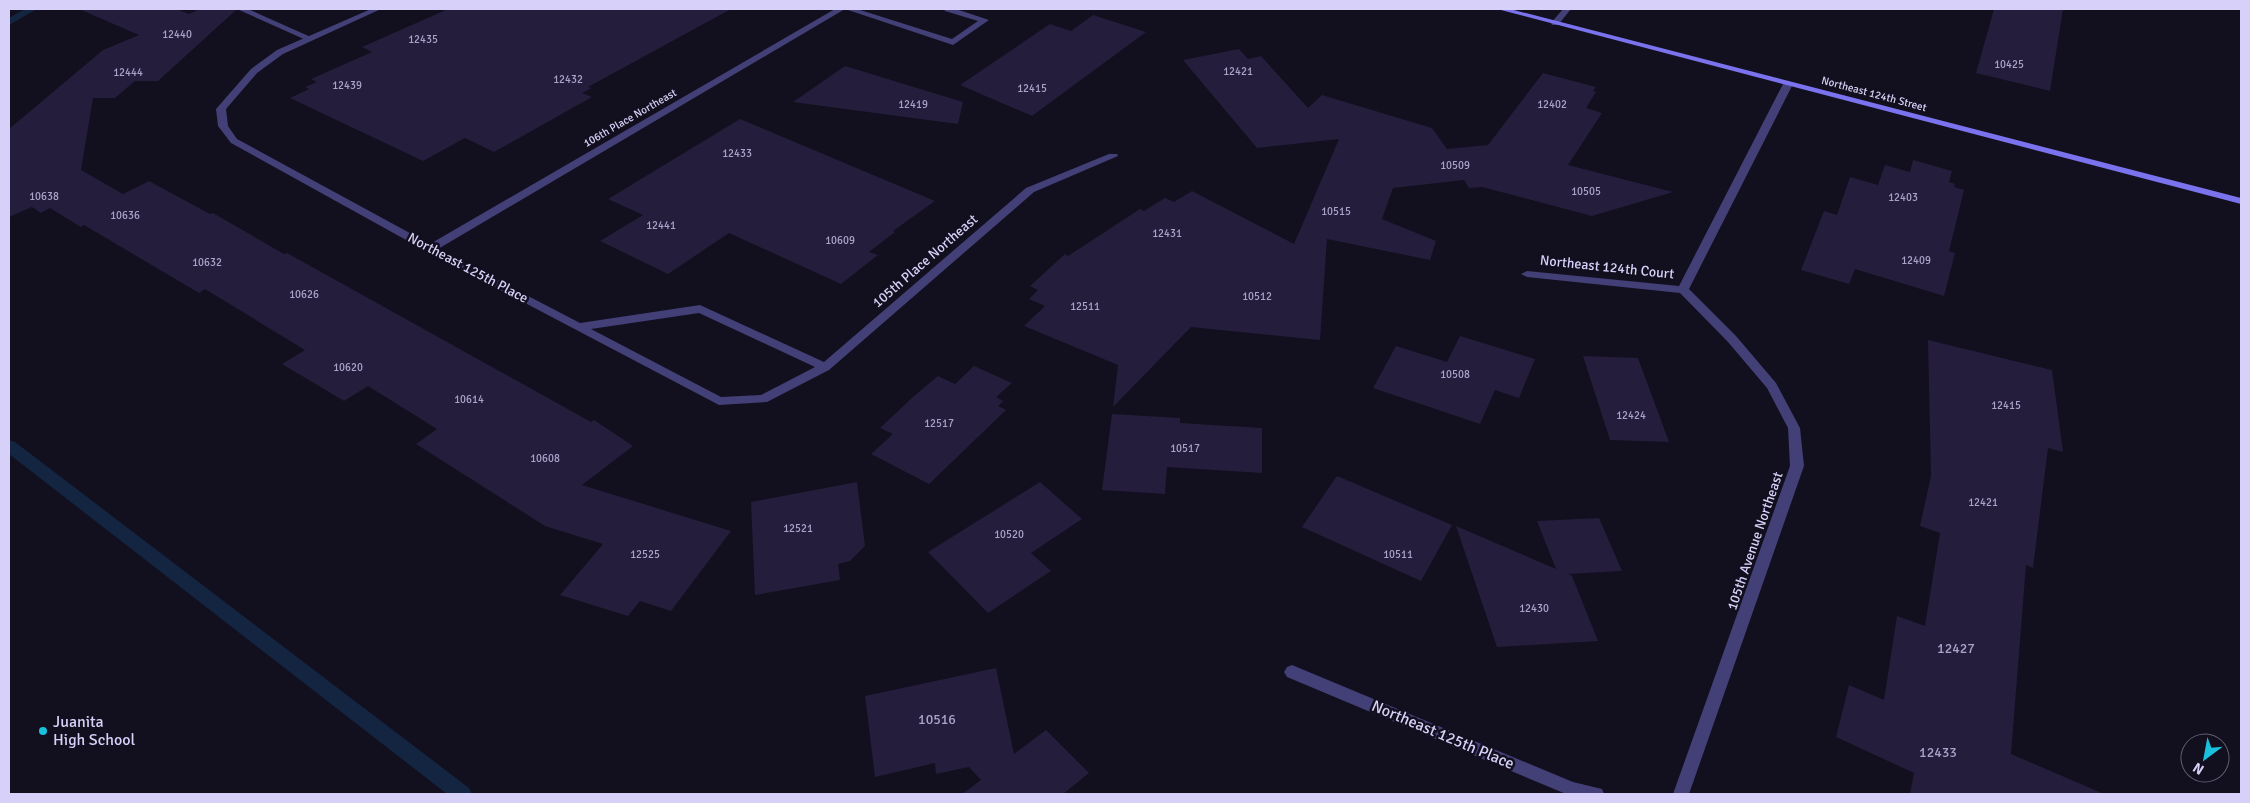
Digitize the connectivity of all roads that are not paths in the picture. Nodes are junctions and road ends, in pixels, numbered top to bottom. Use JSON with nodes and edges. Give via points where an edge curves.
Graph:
{"nodes":[{"id":1,"x":241,"y":9,"type":"edge"},
{"id":2,"x":377,"y":9,"type":"edge"},
{"id":3,"x":842,"y":9,"type":"edge"},
{"id":4,"x":849,"y":9,"type":"edge"},
{"id":5,"x":948,"y":9,"type":"edge"},
{"id":6,"x":1501,"y":9,"type":"edge"},
{"id":7,"x":1567,"y":9,"type":"edge"},
{"id":8,"x":1555,"y":23,"type":"junction"},
{"id":9,"x":309,"y":38,"type":"junction"},
{"id":10,"x":1788,"y":84,"type":"junction"},
{"id":11,"x":1113,"y":156,"type":"dead end"},
{"id":12,"x":2241,"y":201,"type":"edge"},
{"id":13,"x":430,"y":249,"type":"junction"},
{"id":14,"x":1527,"y":274,"type":"dead end"},
{"id":15,"x":1683,"y":290,"type":"junction"},
{"id":16,"x":578,"y":326,"type":"junction"},
{"id":17,"x":824,"y":367,"type":"junction"},
{"id":18,"x":763,"y":399,"type":"joint"},
{"id":19,"x":1292,"y":672,"type":"dead end"},
{"id":20,"x":1596,"y":794,"type":"edge"},
{"id":21,"x":1681,"y":794,"type":"edge"}],
"edges":[{"from":1,"to":9,"type":"street"},
{"from":2,"to":9,"type":"street","name":"Northeast 125th Place"},
{"from":3,"to":13,"type":"street","name":"106th Place Northeast"},
{"from":4,"to":5,"type":"street","via":[[953,42],[985,20]]},
{"from":6,"to":8,"type":"main road","name":"Northeast 124th Street"},
{"from":7,"to":8,"type":"street"},
{"from":8,"to":10,"type":"main road","name":"Northeast 124th Street"},
{"from":9,"to":13,"type":"street","name":"Northeast 125th Place","via":[[280,52],[254,71],[221,109],[223,126],[234,141]]},
{"from":10,"to":12,"type":"main road","name":"Northeast 124th Street"},
{"from":10,"to":15,"type":"street"},
{"from":11,"to":17,"type":"street","name":"105th Place Northeast","via":[[1030,190]]},
{"from":13,"to":16,"type":"street","name":"Northeast 125th Place"},
{"from":14,"to":15,"type":"street","name":"Northeast 124th Court"},
{"from":15,"to":21,"type":"street","name":"105th Avenue Northeast","via":[[1732,339],[1772,386],[1794,428],[1797,466]]},
{"from":16,"to":17,"type":"street","via":[[700,309]]},
{"from":16,"to":18,"type":"street","name":"Northeast 125th Place","via":[[719,401]]},
{"from":17,"to":18,"type":"street","name":"105th Place Northeast"},
{"from":19,"to":20,"type":"street","name":"Northeast 125th Place","via":[[1572,789]]}]}
